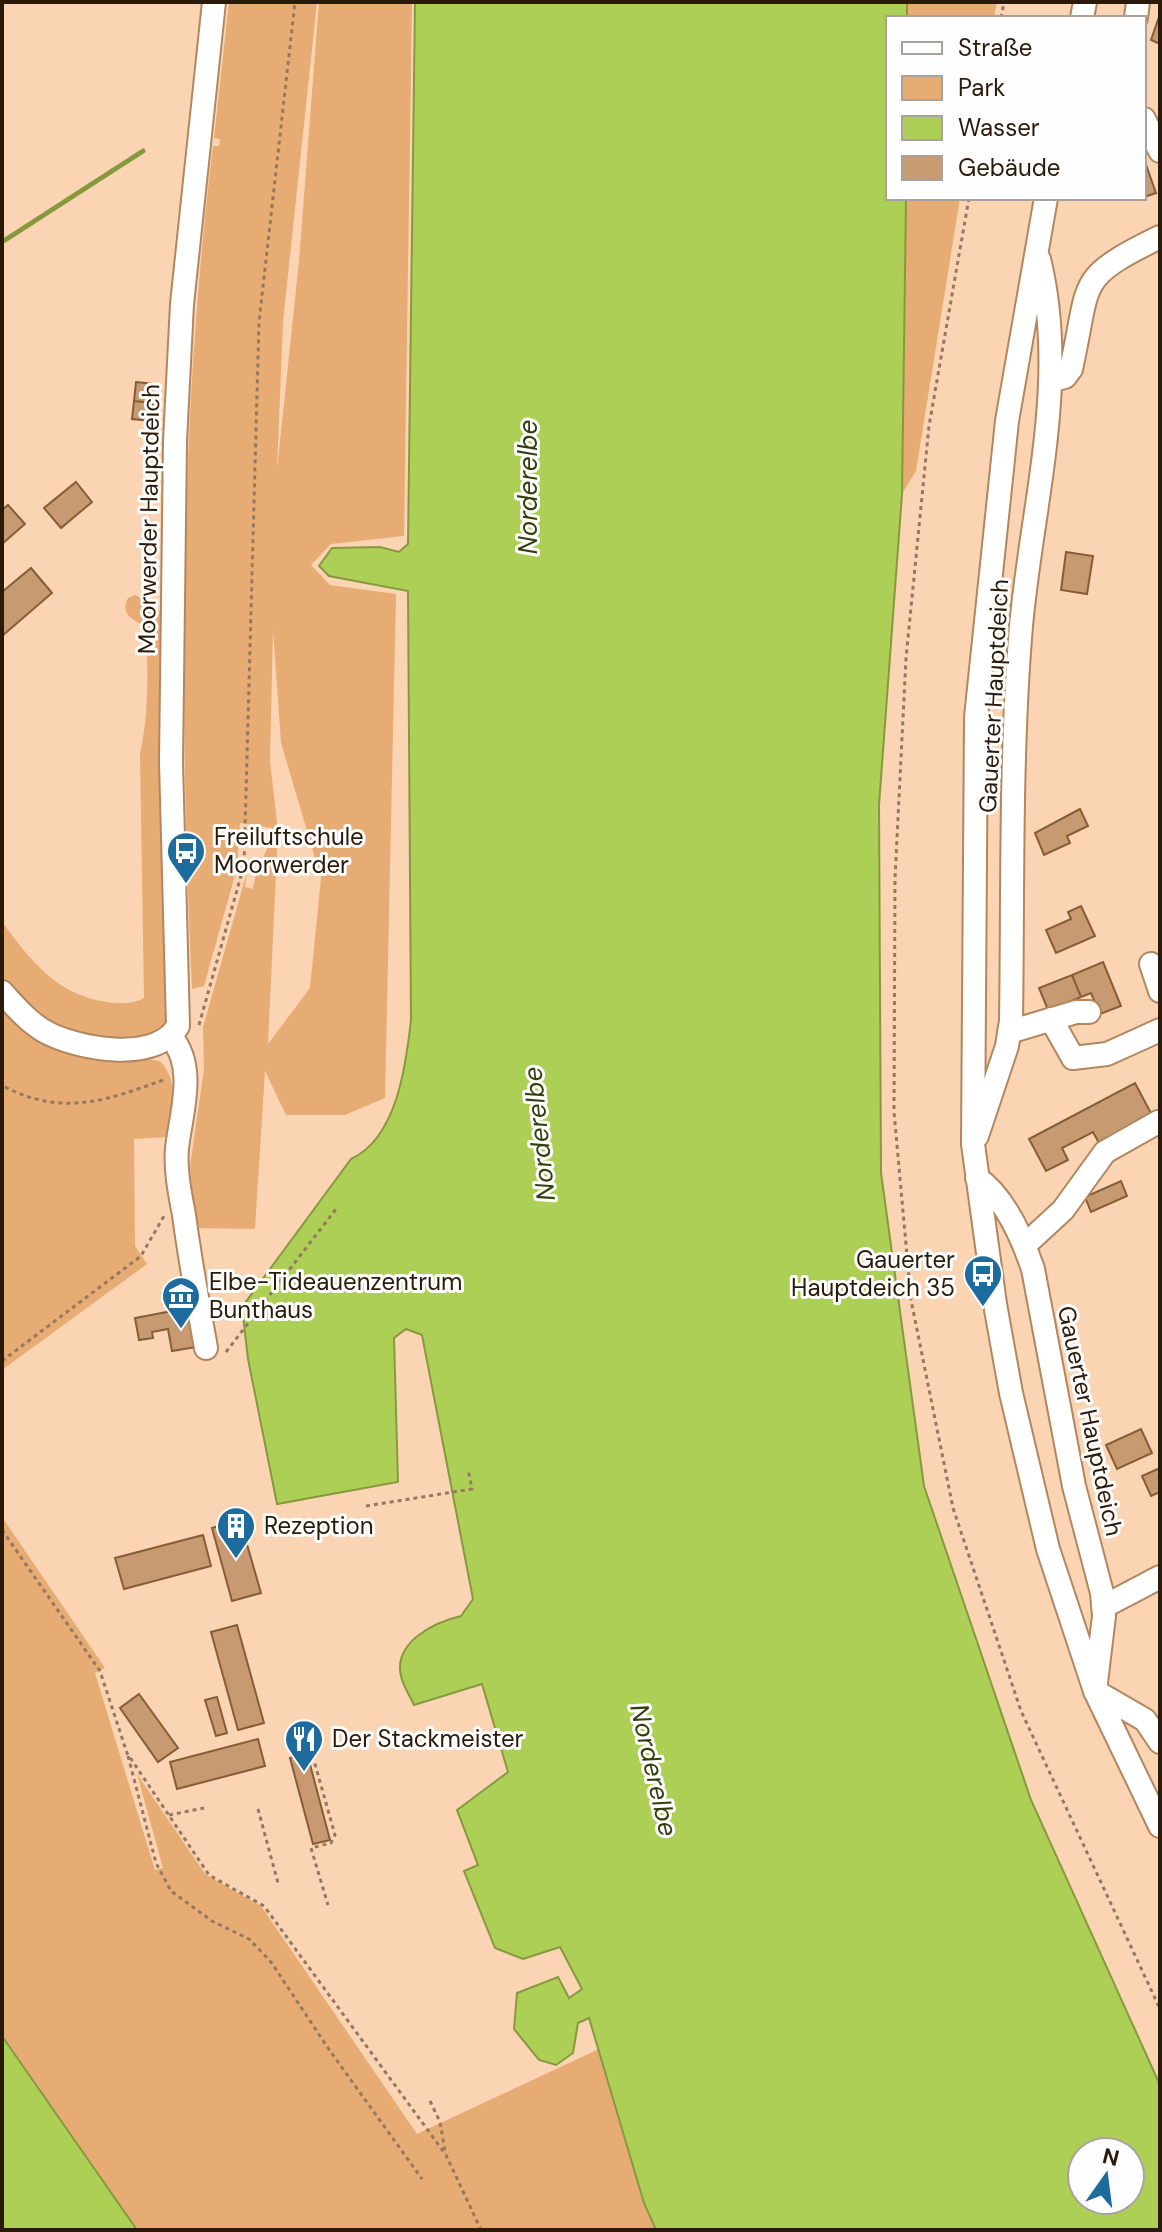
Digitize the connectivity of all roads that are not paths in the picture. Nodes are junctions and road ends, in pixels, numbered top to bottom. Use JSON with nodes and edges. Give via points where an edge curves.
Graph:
{"nodes":[{"id":1,"x":214,"y":2,"type":"edge"},
{"id":2,"x":1146,"y":123,"type":"edge"},
{"id":3,"x":1160,"y":151,"type":"edge"},
{"id":4,"x":1046,"y":200,"type":"edge"},
{"id":5,"x":1160,"y":237,"type":"edge"},
{"id":6,"x":1036,"y":247,"type":"junction"},
{"id":7,"x":1053,"y":380,"type":"junction"},
{"id":8,"x":1151,"y":964,"type":"dead end"},
{"id":9,"x":1160,"y":991,"type":"edge"},
{"id":10,"x":2,"y":992,"type":"edge"},
{"id":11,"x":1089,"y":1012,"type":"dead end"},
{"id":12,"x":1051,"y":1019,"type":"junction"},
{"id":13,"x":1160,"y":1030,"type":"edge"},
{"id":14,"x":1009,"y":1032,"type":"junction"},
{"id":15,"x":179,"y":1053,"type":"junction"},
{"id":16,"x":1158,"y":1122,"type":"dead end"},
{"id":17,"x":973,"y":1144,"type":"junction"},
{"id":18,"x":977,"y":1178,"type":"junction"},
{"id":19,"x":1025,"y":1245,"type":"junction"},
{"id":20,"x":216,"y":1350,"type":"road end"},
{"id":21,"x":1160,"y":1577,"type":"edge"},
{"id":22,"x":1103,"y":1607,"type":"junction"},
{"id":23,"x":1095,"y":1691,"type":"junction"},
{"id":24,"x":1157,"y":1733,"type":"edge"},
{"id":25,"x":1160,"y":1826,"type":"edge"}],
"edges":[{"from":1,"to":15,"type":"street","name":"Moorwerder Hauptdeich","via":[[182,304],[175,441],[171,762]]},
{"from":2,"to":3,"type":"street"},
{"from":4,"to":6,"type":"street","name":"Gauerter Hauptdeich"},
{"from":5,"to":7,"type":"street","via":[[1111,260],[1091,279],[1071,369]]},
{"from":6,"to":7,"type":"street","name":"Gauerter Hauptdeich","via":[[1052,334]]},
{"from":6,"to":17,"type":"street","name":"Gauerter Hauptdeich","via":[[1007,421],[976,717]]},
{"from":7,"to":14,"type":"street","name":"Gauerter Hauptdeich","via":[[1028,561],[1014,729]]},
{"from":8,"to":9,"type":"street"},
{"from":10,"to":15,"type":"street","via":[[33,1024],[70,1043]]},
{"from":11,"to":12,"type":"street"},
{"from":12,"to":13,"type":"street","via":[[1073,1058],[1107,1054]]},
{"from":12,"to":14,"type":"street"},
{"from":14,"to":17,"type":"street","name":"Gauerter Hauptdeich"},
{"from":15,"to":20,"type":"street","name":"Moorwerder Hauptdeich","via":[[179,1182],[186,1235]]},
{"from":16,"to":19,"type":"street","via":[[1105,1152],[1063,1210]]},
{"from":17,"to":18,"type":"street","name":"Gauerter Hauptdeich"},
{"from":18,"to":19,"type":"street","name":"Gauerter Hauptdeich","via":[[992,1188]]},
{"from":18,"to":23,"type":"street","name":"Gauerter Hauptdeich","via":[[1028,1471]]},
{"from":19,"to":22,"type":"street","name":"Gauerter Hauptdeich"},
{"from":21,"to":22,"type":"street"},
{"from":22,"to":23,"type":"street","name":"Gauerter Hauptdeich"},
{"from":23,"to":24,"type":"street","via":[[1125,1706]]},
{"from":23,"to":25,"type":"street","name":"Gauerter Hauptdeich"}]}
